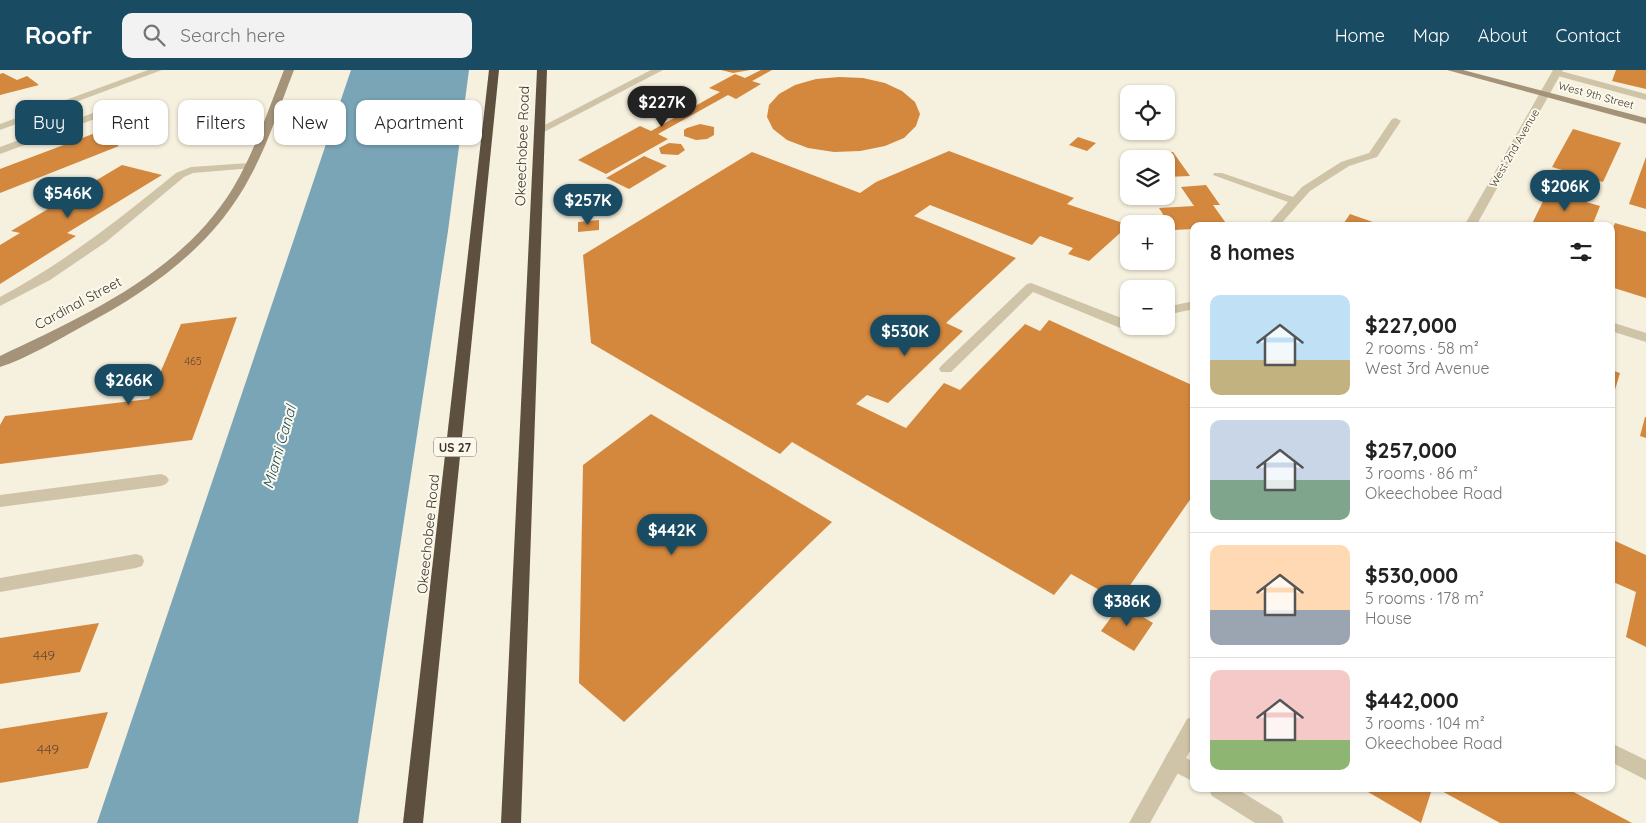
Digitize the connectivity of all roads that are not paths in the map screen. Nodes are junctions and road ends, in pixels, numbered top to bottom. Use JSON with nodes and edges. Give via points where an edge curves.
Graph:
{"nodes":[{"id":1,"x":157,"y":70,"type":"edge"},
{"id":2,"x":289,"y":70,"type":"edge"},
{"id":3,"x":494,"y":70,"type":"edge"},
{"id":4,"x":542,"y":70,"type":"edge"},
{"id":5,"x":658,"y":70,"type":"edge"},
{"id":6,"x":1452,"y":70,"type":"edge"},
{"id":7,"x":1558,"y":72,"type":"edge"},
{"id":8,"x":1545,"y":95,"type":"junction"},
{"id":9,"x":1646,"y":97,"type":"edge"},
{"id":10,"x":93,"y":116,"type":"edge"},
{"id":11,"x":1396,"y":121,"type":"dead end"},
{"id":12,"x":1646,"y":121,"type":"edge"},
{"id":13,"x":0,"y":126,"type":"edge"},
{"id":14,"x":540,"y":130,"type":"junction"},
{"id":15,"x":0,"y":151,"type":"edge"},
{"id":16,"x":250,"y":166,"type":"junction"},
{"id":17,"x":1218,"y":175,"type":"dead end"},
{"id":18,"x":1295,"y":202,"type":"junction"},
{"id":19,"x":1277,"y":222,"type":"edge"},
{"id":20,"x":1472,"y":222,"type":"edge"},
{"id":21,"x":0,"y":302,"type":"edge"},
{"id":22,"x":1190,"y":306,"type":"edge"},
{"id":23,"x":1175,"y":309,"type":"edge"},
{"id":24,"x":1120,"y":322,"type":"edge"},
{"id":25,"x":1615,"y":327,"type":"edge"},
{"id":26,"x":1646,"y":338,"type":"edge"},
{"id":27,"x":0,"y":362,"type":"edge"},
{"id":28,"x":946,"y":369,"type":"dead end"},
{"id":29,"x":161,"y":480,"type":"dead end"},
{"id":30,"x":0,"y":501,"type":"edge"},
{"id":31,"x":136,"y":561,"type":"dead end"},
{"id":32,"x":0,"y":585,"type":"edge"},
{"id":33,"x":1190,"y":732,"type":"edge"},
{"id":34,"x":1615,"y":754,"type":"edge"},
{"id":35,"x":1174,"y":761,"type":"junction"},
{"id":36,"x":1646,"y":770,"type":"edge"},
{"id":37,"x":1190,"y":771,"type":"edge"},
{"id":38,"x":1224,"y":792,"type":"edge"},
{"id":39,"x":413,"y":823,"type":"edge"},
{"id":40,"x":511,"y":823,"type":"edge"},
{"id":41,"x":1139,"y":823,"type":"edge"},
{"id":42,"x":1274,"y":823,"type":"edge"}],
"edges":[{"from":1,"to":13,"type":"street"},
{"from":2,"to":16,"type":"street","name":"Cardinal Street"},
{"from":3,"to":39,"type":"highway","name":"Okeechobee Road","number":"US 27"},
{"from":4,"to":14,"type":"highway","name":"Okeechobee Road"},
{"from":5,"to":14,"type":"street"},
{"from":6,"to":8,"type":"street","name":"West 9th Street"},
{"from":7,"to":8,"type":"street","name":"West 2nd Avenue"},
{"from":7,"to":9,"type":"street"},
{"from":8,"to":12,"type":"street","name":"West 9th Street"},
{"from":8,"to":20,"type":"street","name":"West 2nd Avenue"},
{"from":10,"to":15,"type":"street"},
{"from":11,"to":18,"type":"street","via":[[1373,155],[1345,164],[1306,189]]},
{"from":14,"to":40,"type":"highway","name":"Okeechobee Road"},
{"from":16,"to":21,"type":"street","via":[[191,170],[180,174],[102,239],[46,277]]},
{"from":16,"to":27,"type":"street","name":"Cardinal Street","via":[[218,218],[191,248],[167,267],[108,307]]},
{"from":17,"to":18,"type":"street"},
{"from":18,"to":19,"type":"street"},
{"from":22,"to":23,"type":"street"},
{"from":24,"to":28,"type":"street","via":[[1031,287]]},
{"from":25,"to":26,"type":"street"},
{"from":29,"to":30,"type":"street"},
{"from":31,"to":32,"type":"street"},
{"from":33,"to":35,"type":"street"},
{"from":34,"to":36,"type":"street"},
{"from":35,"to":37,"type":"street"},
{"from":35,"to":41,"type":"street"},
{"from":38,"to":42,"type":"street"}]}
